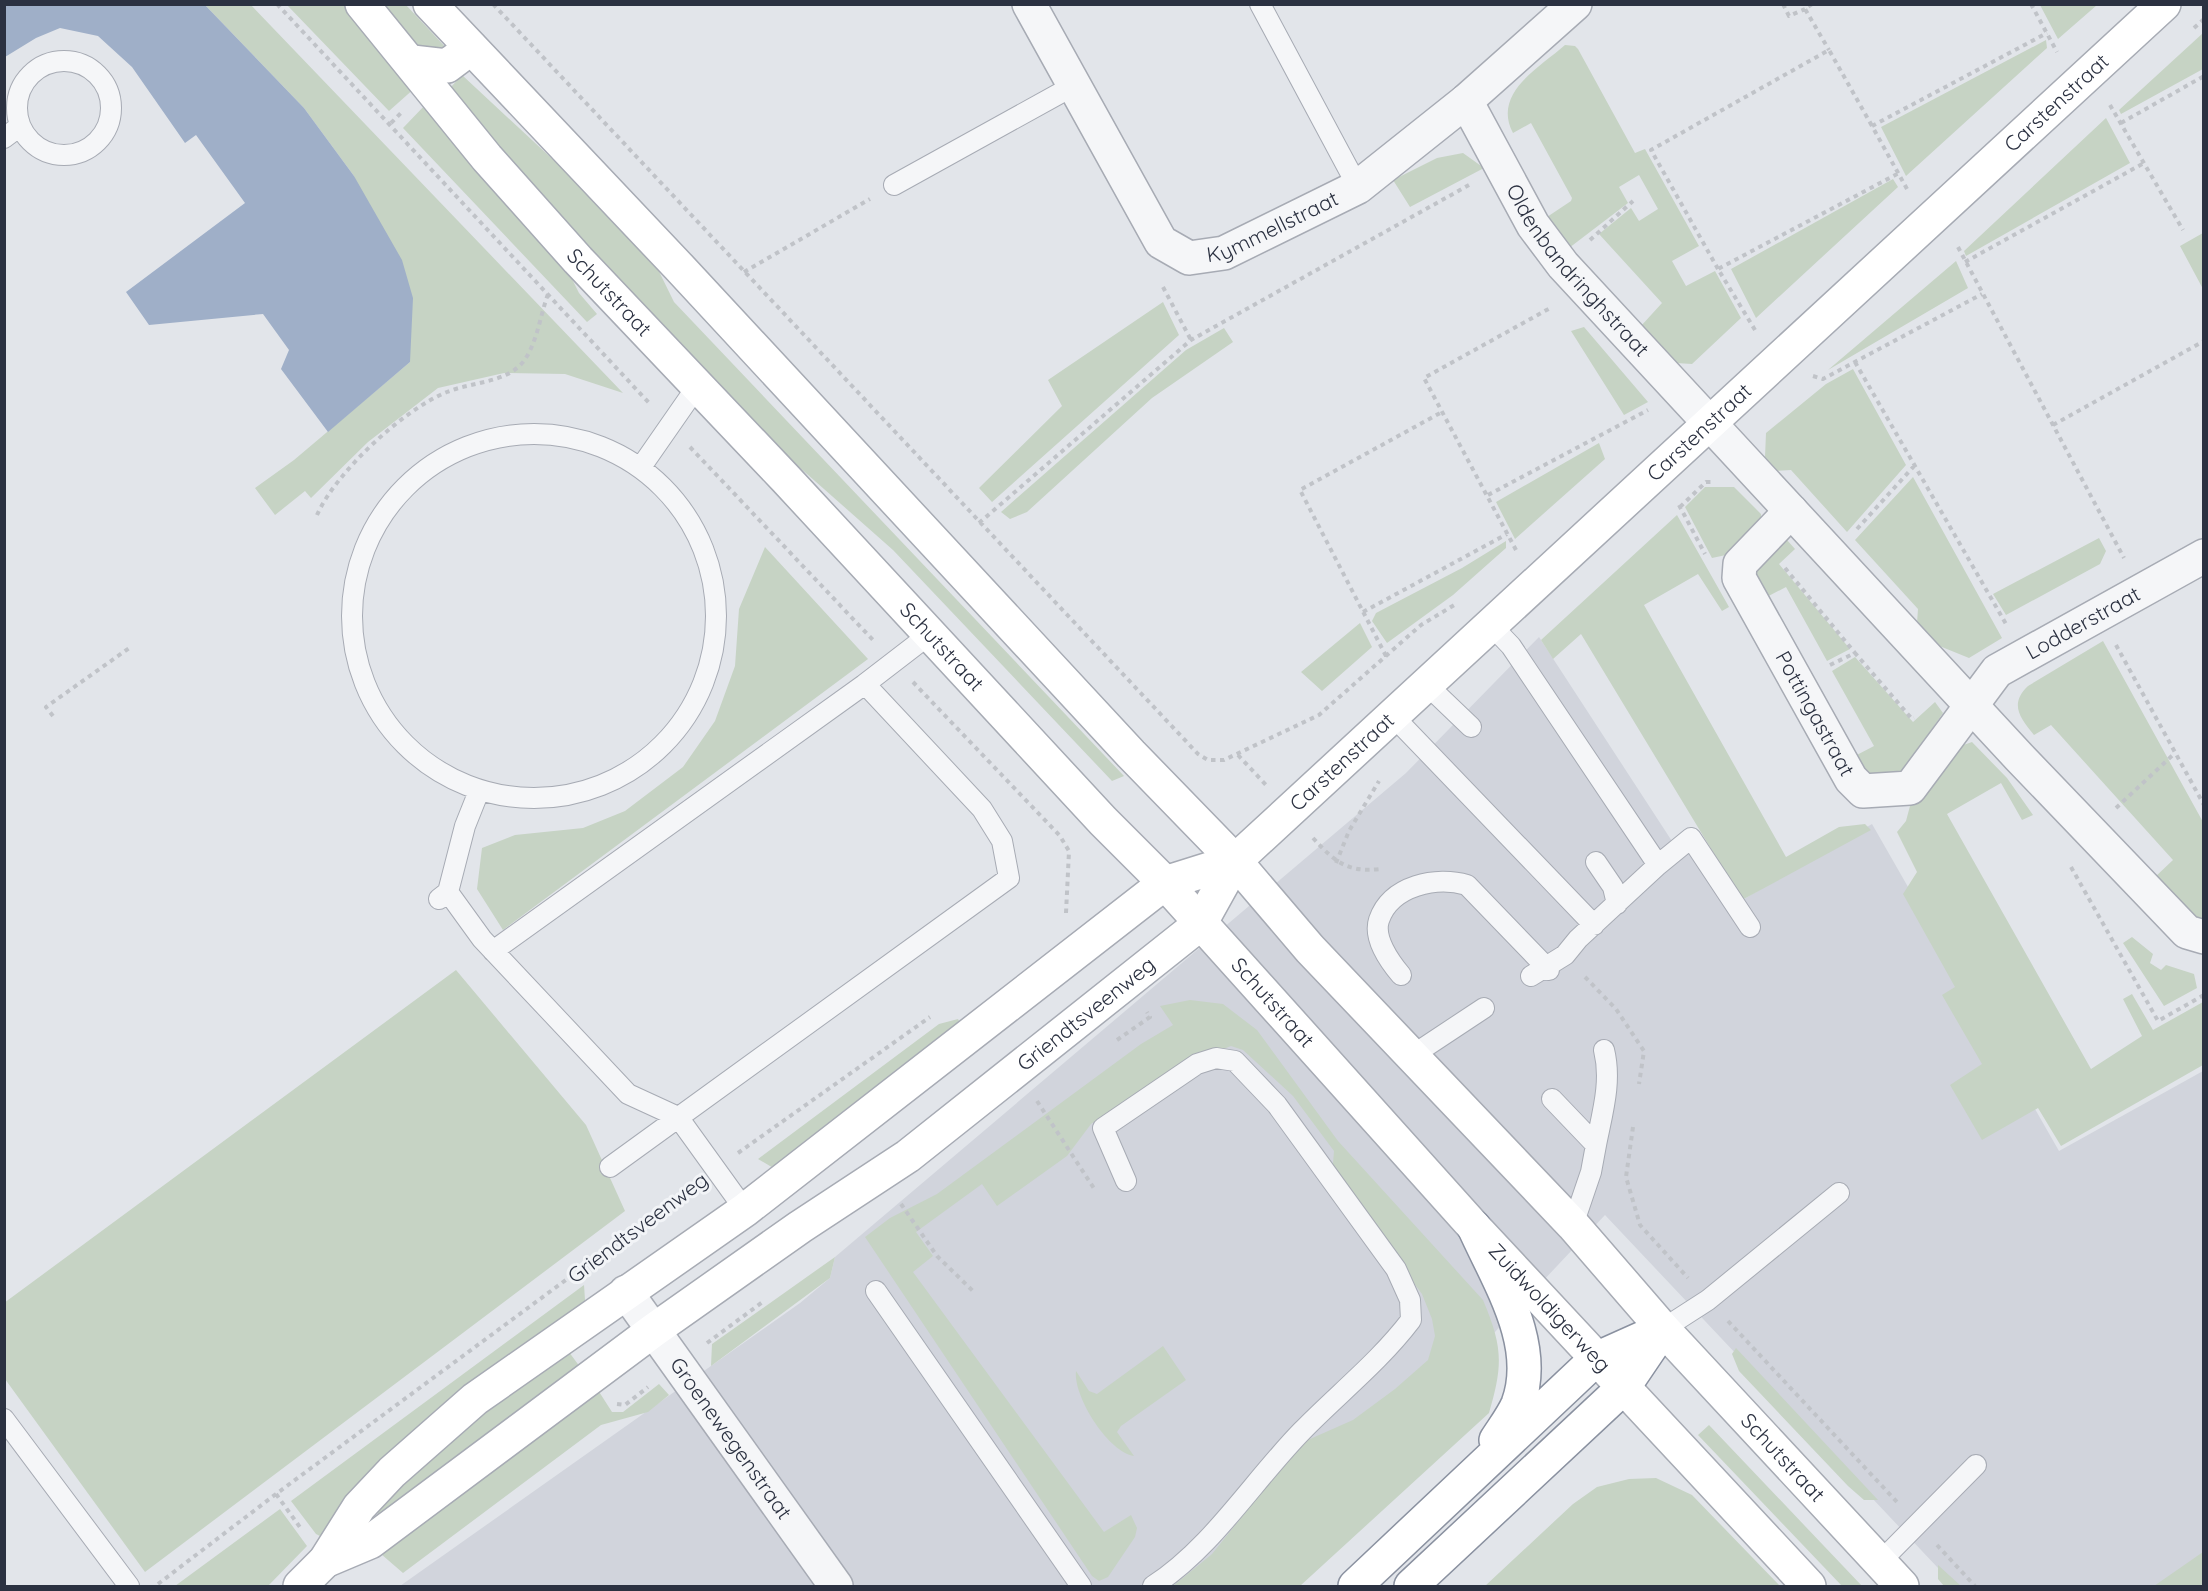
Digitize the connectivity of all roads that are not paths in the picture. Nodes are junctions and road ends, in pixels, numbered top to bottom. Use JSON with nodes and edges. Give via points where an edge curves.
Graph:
{"nodes":[{"id":1,"x":362,"y":4,"type":"edge"},
{"id":2,"x":430,"y":4,"type":"edge"},
{"id":3,"x":1029,"y":4,"type":"edge"},
{"id":4,"x":1260,"y":4,"type":"edge"},
{"id":5,"x":1575,"y":4,"type":"edge"},
{"id":6,"x":2164,"y":4,"type":"edge"},
{"id":7,"x":471,"y":48,"type":"junction"},
{"id":8,"x":412,"y":62,"type":"junction"},
{"id":9,"x":1073,"y":86,"type":"junction"},
{"id":10,"x":1466,"y":101,"type":"junction"},
{"id":11,"x":12,"y":132,"type":"edge"},
{"id":12,"x":894,"y":185,"type":"road end"},
{"id":13,"x":1358,"y":187,"type":"junction"},
{"id":14,"x":698,"y":385,"type":"junction"},
{"id":15,"x":1709,"y":424,"type":"junction"},
{"id":16,"x":641,"y":467,"type":"junction"},
{"id":17,"x":1791,"y":511,"type":"junction"},
{"id":18,"x":2204,"y":556,"type":"edge"},
{"id":19,"x":1491,"y":625,"type":"junction"},
{"id":20,"x":930,"y":634,"type":"junction"},
{"id":21,"x":1425,"y":683,"type":"junction"},
{"id":22,"x":865,"y":684,"type":"junction"},
{"id":23,"x":1962,"y":693,"type":"junction"},
{"id":24,"x":1392,"y":715,"type":"junction"},
{"id":25,"x":1471,"y":728,"type":"dead end"},
{"id":26,"x":479,"y":791,"type":"junction"},
{"id":27,"x":1235,"y":861,"type":"junction"},
{"id":28,"x":1596,"y":862,"type":"dead end"},
{"id":29,"x":1658,"y":865,"type":"junction"},
{"id":30,"x":1165,"y":884,"type":"junction"},
{"id":31,"x":1617,"y":904,"type":"junction"},
{"id":32,"x":1200,"y":924,"type":"junction"},
{"id":33,"x":1594,"y":925,"type":"junction"},
{"id":34,"x":1750,"y":927,"type":"dead end"},
{"id":35,"x":2204,"y":937,"type":"edge"},
{"id":36,"x":493,"y":951,"type":"junction"},
{"id":37,"x":1401,"y":975,"type":"dead end"},
{"id":38,"x":1478,"y":1018,"type":"dead end"},
{"id":39,"x":1604,"y":1050,"type":"dead end"},
{"id":40,"x":1413,"y":1055,"type":"junction"},
{"id":41,"x":1552,"y":1099,"type":"dead end"},
{"id":42,"x":678,"y":1117,"type":"junction"},
{"id":43,"x":1596,"y":1145,"type":"junction"},
{"id":44,"x":610,"y":1167,"type":"dead end"},
{"id":45,"x":1126,"y":1181,"type":"dead end"},
{"id":46,"x":1839,"y":1194,"type":"dead end"},
{"id":47,"x":745,"y":1210,"type":"junction"},
{"id":48,"x":1573,"y":1225,"type":"junction"},
{"id":49,"x":1474,"y":1227,"type":"junction"},
{"id":50,"x":876,"y":1291,"type":"dead end"},
{"id":51,"x":626,"y":1292,"type":"junction"},
{"id":52,"x":1663,"y":1329,"type":"junction"},
{"id":53,"x":654,"y":1330,"type":"junction"},
{"id":54,"x":1596,"y":1359,"type":"junction"},
{"id":55,"x":1623,"y":1388,"type":"junction"},
{"id":56,"x":4,"y":1419,"type":"edge"},
{"id":57,"x":1976,"y":1465,"type":"dead end"},
{"id":58,"x":1461,"y":1486,"type":"junction"},
{"id":59,"x":325,"y":1561,"type":"junction"},
{"id":60,"x":1880,"y":1562,"type":"junction"},
{"id":61,"x":129,"y":1587,"type":"edge"},
{"id":62,"x":300,"y":1587,"type":"edge"},
{"id":63,"x":836,"y":1587,"type":"edge"},
{"id":64,"x":1081,"y":1587,"type":"edge"},
{"id":65,"x":1153,"y":1587,"type":"edge"},
{"id":66,"x":1355,"y":1587,"type":"edge"},
{"id":67,"x":1411,"y":1587,"type":"edge"},
{"id":68,"x":1809,"y":1587,"type":"edge"},
{"id":69,"x":1902,"y":1587,"type":"edge"}],
"edges":[{"from":1,"to":8,"type":"main road","name":"Schutstraat"},
{"from":2,"to":7,"type":"main road"},
{"from":3,"to":9,"type":"street","name":"Kymmellstraat"},
{"from":4,"to":13,"type":"lane","name":"Kymmellstraat"},
{"from":5,"to":10,"type":"street"},
{"from":6,"to":15,"type":"main road","name":"Carstenstraat"},
{"from":7,"to":8,"type":"main road","via":[[447,66]]},
{"from":7,"to":27,"type":"main road"},
{"from":8,"to":14,"type":"main road","name":"Schutstraat","via":[[495,167]]},
{"from":9,"to":12,"type":"lane"},
{"from":9,"to":13,"type":"street","name":"Kymmellstraat","via":[[1161,242],[1189,258],[1224,253]]},
{"from":10,"to":13,"type":"street"},
{"from":10,"to":15,"type":"street","name":"Oldenbandringhstraat","via":[[1533,225],[1572,274]]},
{"from":11,"to":11,"type":"lane","via":[[55,155],[86,150],[102,135],[111,114],[104,84],[81,64],[50,63],[36,70],[19,95]]},
{"from":14,"to":16,"type":"lane"},
{"from":14,"to":20,"type":"main road","name":"Schutstraat"},
{"from":15,"to":17,"type":"street"},
{"from":15,"to":19,"type":"main road","name":"Carstenstraat"},
{"from":16,"to":26,"type":"lane","via":[[683,510],[710,564],[718,620],[708,675],[681,726],[641,765],[590,791],[535,799]]},
{"from":16,"to":26,"type":"lane","via":[[601,445],[556,434],[502,435],[450,453],[407,484],[374,526],[355,577],[351,631],[364,683],[391,730],[430,767]]},
{"from":17,"to":23,"type":"street"},
{"from":17,"to":23,"type":"street","name":"Pottingastraat","via":[[1740,564],[1738,578],[1851,779],[1863,791],[1910,788]]},
{"from":18,"to":23,"type":"street","name":"Lodderstraat"},
{"from":19,"to":21,"type":"main road","name":"Carstenstraat"},
{"from":19,"to":29,"type":"lane","via":[[1511,646]]},
{"from":20,"to":22,"type":"lane"},
{"from":20,"to":30,"type":"main road","name":"Schutstraat"},
{"from":21,"to":24,"type":"main road","name":"Carstenstraat"},
{"from":21,"to":25,"type":"lane"},
{"from":22,"to":36,"type":"lane"},
{"from":22,"to":42,"type":"lane","via":[[982,809],[1002,841],[1009,878]]},
{"from":23,"to":35,"type":"street","via":[[2187,932]]},
{"from":24,"to":27,"type":"main road","name":"Carstenstraat"},
{"from":24,"to":33,"type":"lane"},
{"from":26,"to":36,"type":"lane","via":[[444,896]]},
{"from":27,"to":30,"type":"main road","name":"Griendtsveenweg"},
{"from":27,"to":32,"type":"main road"},
{"from":27,"to":40,"type":"main road","via":[[1310,950]]},
{"from":28,"to":31,"type":"lane","via":[[1612,887]]},
{"from":29,"to":31,"type":"lane"},
{"from":29,"to":34,"type":"lane","via":[[1691,838]]},
{"from":30,"to":32,"type":"main road","name":"Schutstraat"},
{"from":30,"to":47,"type":"main road","name":"Griendtsveenweg"},
{"from":31,"to":33,"type":"lane"},
{"from":32,"to":49,"type":"main road","name":"Schutstraat"},
{"from":32,"to":53,"type":"main road","name":"Griendtsveenweg","via":[[908,1156]]},
{"from":33,"to":37,"type":"lane","via":[[1565,955],[1542,971],[1467,885],[1452,881],[1413,885],[1386,908],[1378,921],[1384,951]]},
{"from":36,"to":42,"type":"lane","via":[[628,1094]]},
{"from":38,"to":40,"type":"lane"},
{"from":39,"to":43,"type":"lane","via":[[1607,1080]]},
{"from":40,"to":48,"type":"main road"},
{"from":41,"to":43,"type":"lane"},
{"from":42,"to":44,"type":"lane"},
{"from":42,"to":47,"type":"lane"},
{"from":43,"to":48,"type":"lane"},
{"from":45,"to":65,"type":"lane","via":[[1103,1128],[1197,1064],[1216,1058],[1234,1061],[1284,1114],[1396,1269],[1410,1300],[1411,1320],[1390,1348],[1302,1431],[1241,1503],[1169,1576]]},
{"from":46,"to":52,"type":"lane","via":[[1708,1300]]},
{"from":47,"to":51,"type":"main road","name":"Griendtsveenweg"},
{"from":48,"to":52,"type":"main road"},
{"from":49,"to":54,"type":"main road","name":"Zuidwoldigerweg"},
{"from":49,"to":58,"type":"main road","via":[[1520,1329],[1524,1373],[1518,1404],[1496,1441]]},
{"from":50,"to":64,"type":"lane"},
{"from":51,"to":53,"type":"street","name":"Groenewegenstraat"},
{"from":51,"to":59,"type":"main road","name":"Griendtsveenweg","via":[[475,1399],[392,1472],[359,1507]]},
{"from":52,"to":54,"type":"main road"},
{"from":52,"to":55,"type":"main road"},
{"from":52,"to":60,"type":"main road","name":"Schutstraat"},
{"from":53,"to":59,"type":"main road","name":"Griendtsveenweg","via":[[370,1542]]},
{"from":53,"to":63,"type":"street","name":"Groenewegenstraat"},
{"from":54,"to":55,"type":"main road","name":"Zuidwoldigerweg"},
{"from":54,"to":58,"type":"main road"},
{"from":55,"to":67,"type":"main road"},
{"from":55,"to":68,"type":"main road"},
{"from":56,"to":61,"type":"lane"},
{"from":57,"to":60,"type":"lane"},
{"from":58,"to":66,"type":"main road"},
{"from":59,"to":62,"type":"main road","name":"Griendtsveenweg"},
{"from":60,"to":69,"type":"main road","name":"Schutstraat"}]}
